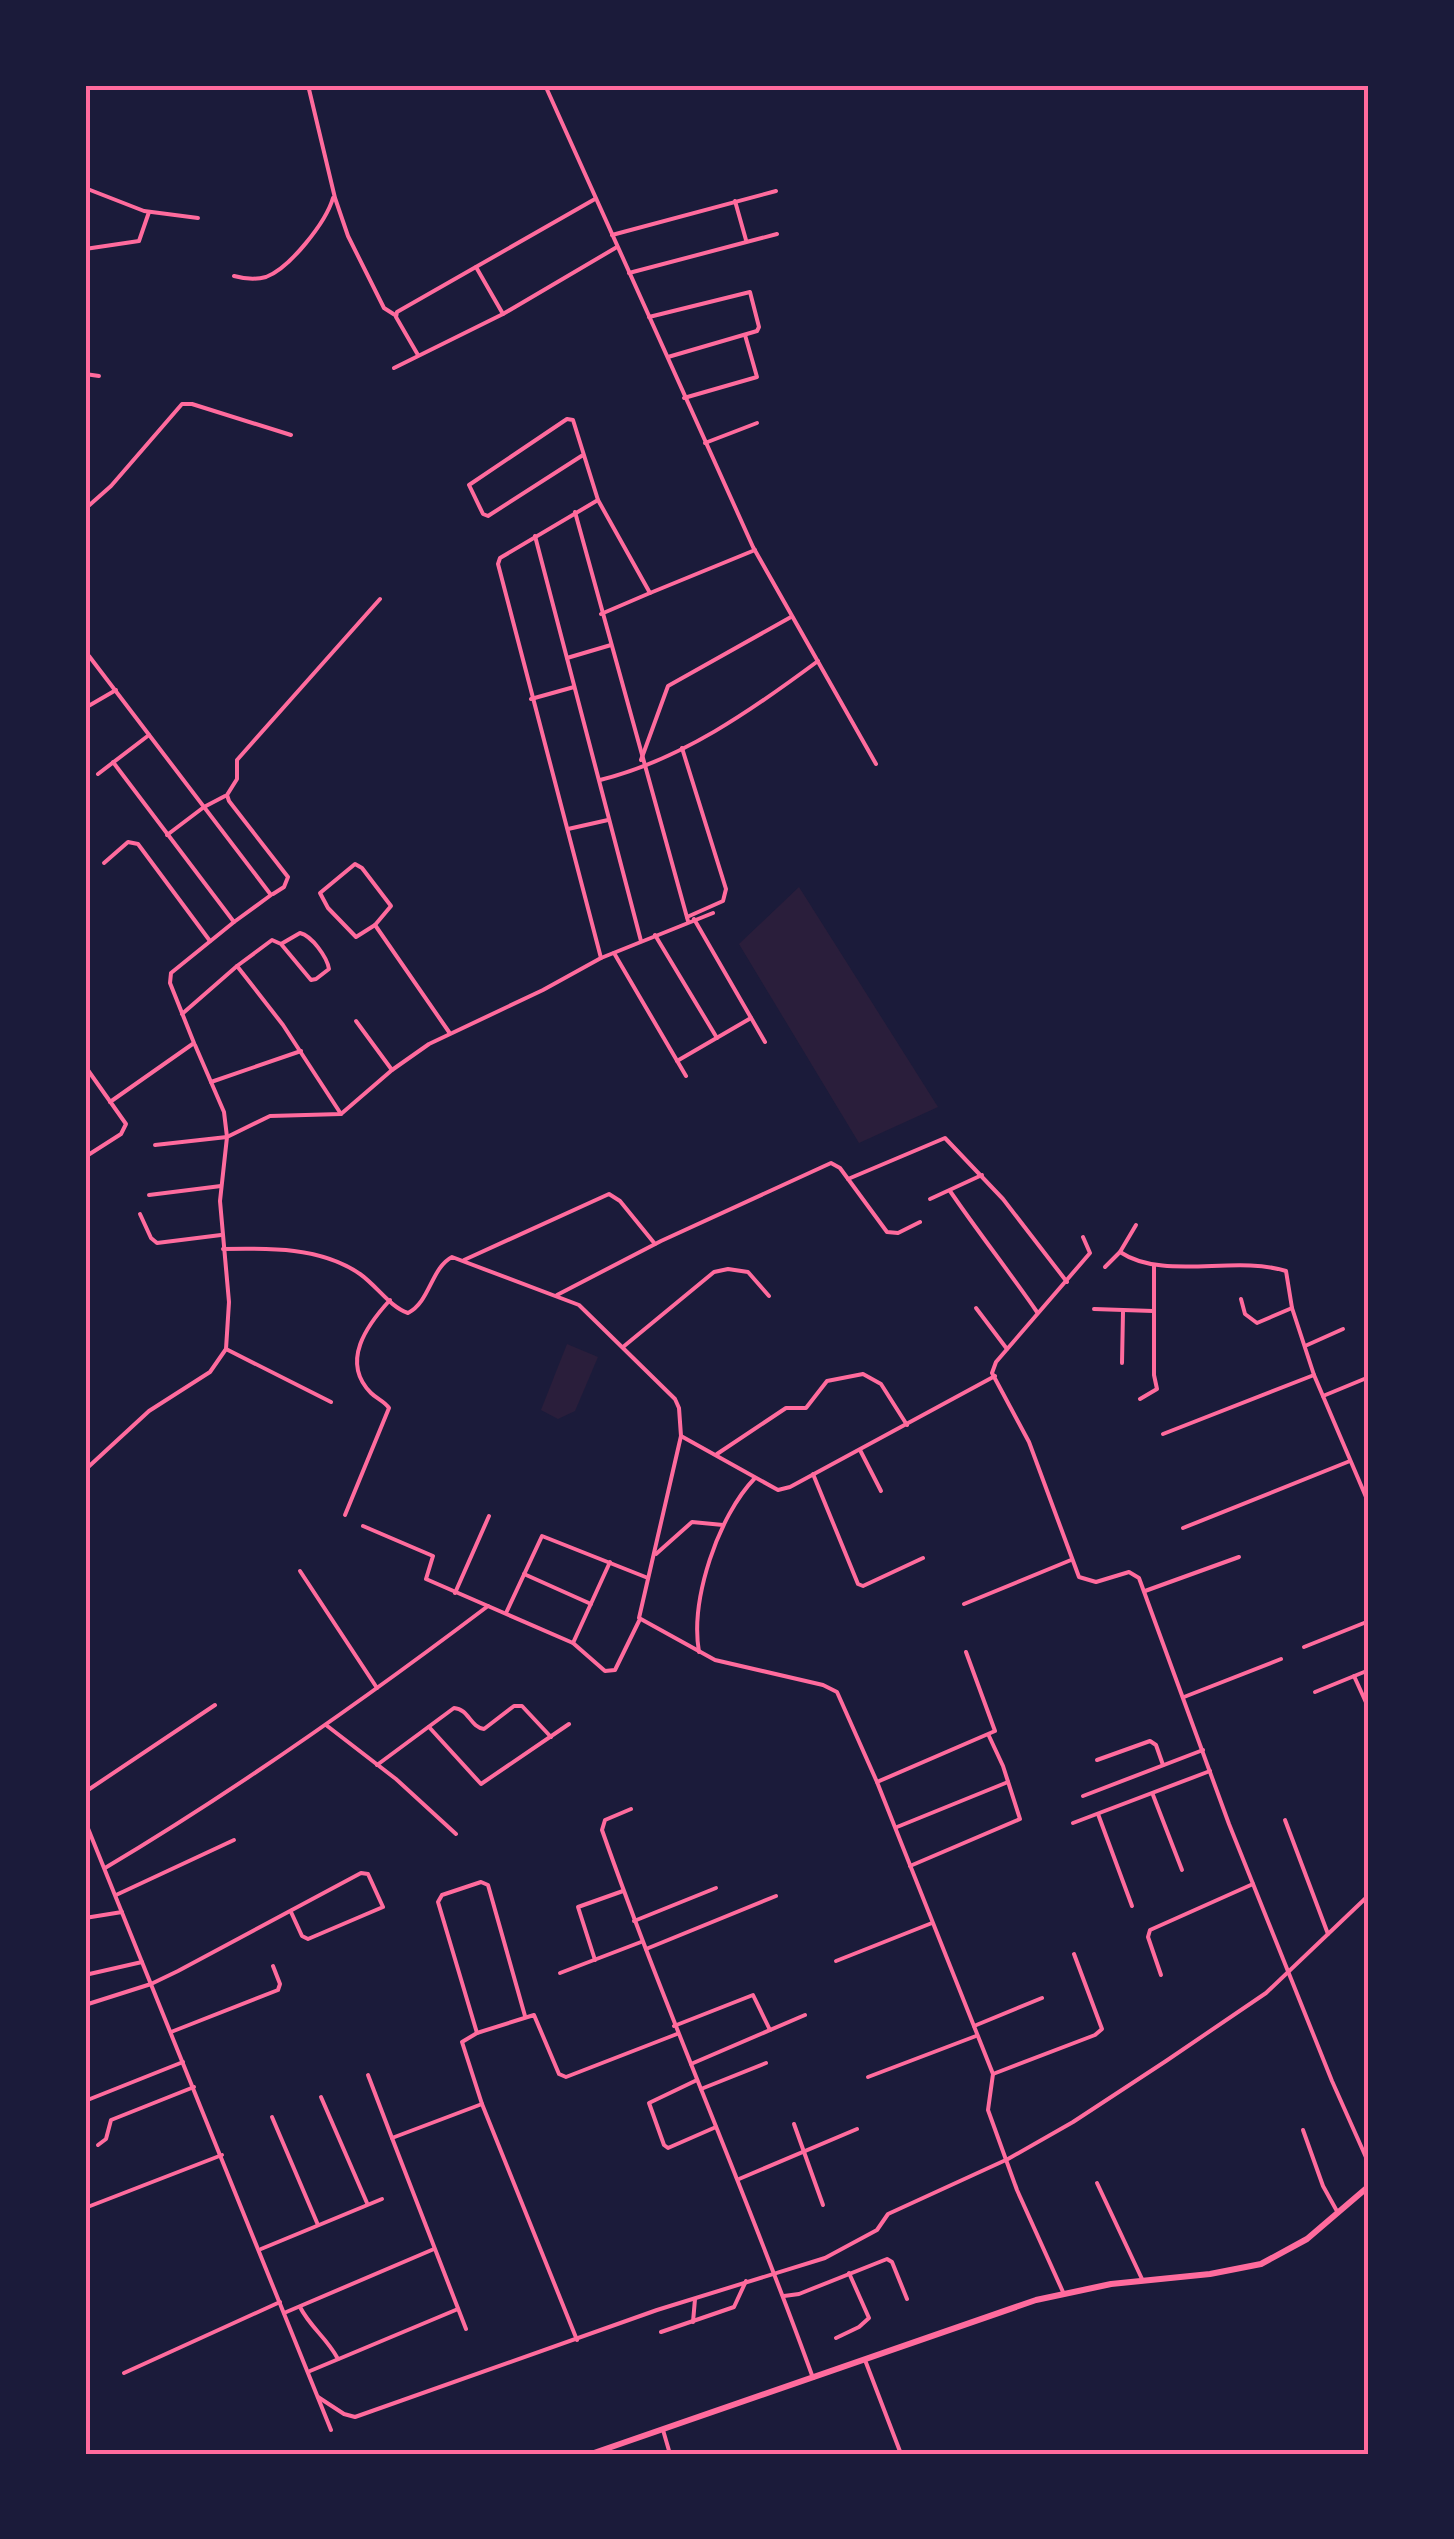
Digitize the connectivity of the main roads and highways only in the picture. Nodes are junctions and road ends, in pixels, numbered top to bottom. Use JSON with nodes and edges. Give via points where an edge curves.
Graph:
{"nodes":[{"id":1,"x":1369,"y":2186,"type":"edge"},
{"id":2,"x":591,"y":2454,"type":"edge"}],
"edges":[{"from":1,"to":2,"type":"main road","via":[[1298,2246],[1261,2264],[1063,2292]]}]}
